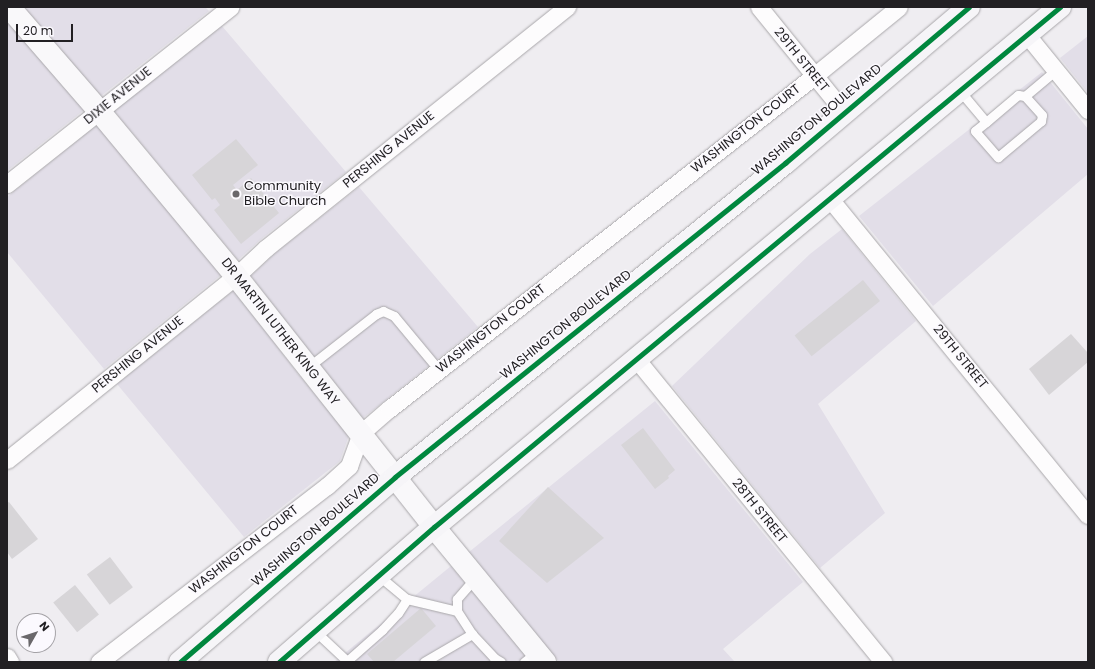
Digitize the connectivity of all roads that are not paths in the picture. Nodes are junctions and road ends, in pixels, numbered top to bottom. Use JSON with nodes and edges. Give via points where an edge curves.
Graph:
{"nodes":[{"id":1,"x":9,"y":7,"type":"edge"},
{"id":2,"x":230,"y":7,"type":"edge"},
{"id":3,"x":567,"y":7,"type":"edge"},
{"id":4,"x":759,"y":7,"type":"edge"},
{"id":5,"x":899,"y":7,"type":"edge"},
{"id":6,"x":969,"y":7,"type":"edge"},
{"id":7,"x":1033,"y":7,"type":"edge"},
{"id":8,"x":1060,"y":7,"type":"edge"},
{"id":9,"x":1027,"y":35,"type":"junction"},
{"id":10,"x":1056,"y":70,"type":"junction"},
{"id":11,"x":814,"y":76,"type":"junction"},
{"id":12,"x":960,"y":91,"type":"junction"},
{"id":13,"x":1025,"y":96,"type":"junction"},
{"id":14,"x":1088,"y":110,"type":"edge"},
{"id":15,"x":99,"y":111,"type":"junction"},
{"id":16,"x":844,"y":112,"type":"junction"},
{"id":17,"x":986,"y":122,"type":"junction"},
{"id":18,"x":7,"y":184,"type":"edge"},
{"id":19,"x":830,"y":199,"type":"junction"},
{"id":20,"x":236,"y":276,"type":"junction"},
{"id":21,"x":637,"y":360,"type":"junction"},
{"id":22,"x":307,"y":368,"type":"junction"},
{"id":23,"x":439,"y":370,"type":"junction"},
{"id":24,"x":361,"y":433,"type":"junction"},
{"id":25,"x":7,"y":460,"type":"edge"},
{"id":26,"x":395,"y":477,"type":"junction"},
{"id":27,"x":1088,"y":515,"type":"edge"},
{"id":28,"x":434,"y":527,"type":"junction"},
{"id":29,"x":378,"y":575,"type":"junction"},
{"id":30,"x":475,"y":578,"type":"junction"},
{"id":31,"x":407,"y":599,"type":"junction"},
{"id":32,"x":457,"y":611,"type":"junction"},
{"id":33,"x":315,"y":631,"type":"junction"},
{"id":34,"x":472,"y":634,"type":"junction"},
{"id":35,"x":7,"y":658,"type":"edge"},
{"id":36,"x":535,"y":659,"type":"edge"},
{"id":37,"x":10,"y":662,"type":"edge"},
{"id":38,"x":99,"y":662,"type":"edge"},
{"id":39,"x":180,"y":662,"type":"edge"},
{"id":40,"x":279,"y":662,"type":"edge"},
{"id":41,"x":347,"y":662,"type":"edge"},
{"id":42,"x":424,"y":662,"type":"edge"},
{"id":43,"x":501,"y":662,"type":"edge"},
{"id":44,"x":883,"y":662,"type":"edge"}],
"edges":[{"from":1,"to":15,"type":"street","name":"DR MARTIN LUTHER KING WAY"},
{"from":2,"to":15,"type":"street","name":"DIXIE AVENUE"},
{"from":3,"to":20,"type":"street","name":"PERSHING AVENUE","via":[[266,248]]},
{"from":4,"to":11,"type":"street","name":"29TH STREET"},
{"from":5,"to":11,"type":"street","name":"WASHINGTON COURT"},
{"from":6,"to":16,"type":"main road","name":"WASHINGTON BOULEVARD"},
{"from":7,"to":9,"type":"main road"},
{"from":8,"to":9,"type":"main road"},
{"from":9,"to":10,"type":"street"},
{"from":9,"to":12,"type":"main road"},
{"from":10,"to":13,"type":"lane"},
{"from":10,"to":14,"type":"street"},
{"from":11,"to":16,"type":"street","name":"29TH STREET"},
{"from":11,"to":23,"type":"street","name":"WASHINGTON COURT"},
{"from":12,"to":17,"type":"lane"},
{"from":12,"to":19,"type":"main road"},
{"from":13,"to":17,"type":"lane","via":[[1018,95]]},
{"from":13,"to":17,"type":"lane","via":[[1042,115],[1041,121],[998,157],[975,131]]},
{"from":15,"to":18,"type":"street","name":"DIXIE AVENUE"},
{"from":15,"to":20,"type":"street","name":"DR MARTIN LUTHER KING WAY"},
{"from":16,"to":26,"type":"main road","name":"WASHINGTON BOULEVARD"},
{"from":19,"to":21,"type":"main road"},
{"from":19,"to":27,"type":"street","name":"29TH STREET"},
{"from":20,"to":22,"type":"street","name":"DR MARTIN LUTHER KING WAY"},
{"from":20,"to":25,"type":"street","name":"PERSHING AVENUE"},
{"from":21,"to":28,"type":"main road"},
{"from":21,"to":44,"type":"street","name":"28TH STREET"},
{"from":22,"to":23,"type":"lane","via":[[383,311],[394,316]]},
{"from":22,"to":24,"type":"street","name":"DR MARTIN LUTHER KING WAY"},
{"from":23,"to":24,"type":"street","name":"WASHINGTON COURT"},
{"from":24,"to":26,"type":"street","name":"DR MARTIN LUTHER KING WAY"},
{"from":24,"to":38,"type":"street","name":"WASHINGTON COURT","via":[[349,466],[327,486]]},
{"from":26,"to":28,"type":"street","name":"DR MARTIN LUTHER KING WAY"},
{"from":26,"to":39,"type":"main road","name":"WASHINGTON BOULEVARD"},
{"from":28,"to":29,"type":"main road"},
{"from":28,"to":30,"type":"street","name":"DR MARTIN LUTHER KING WAY"},
{"from":29,"to":31,"type":"lane"},
{"from":29,"to":33,"type":"main road"},
{"from":30,"to":32,"type":"lane","via":[[457,599]]},
{"from":30,"to":36,"type":"street","name":"DR MARTIN LUTHER KING WAY"},
{"from":31,"to":32,"type":"lane"},
{"from":31,"to":41,"type":"lane","via":[[382,630]]},
{"from":32,"to":34,"type":"lane"},
{"from":33,"to":40,"type":"main road"},
{"from":33,"to":41,"type":"lane"},
{"from":34,"to":42,"type":"lane"},
{"from":34,"to":43,"type":"lane"},
{"from":35,"to":37,"type":"street"}]}
